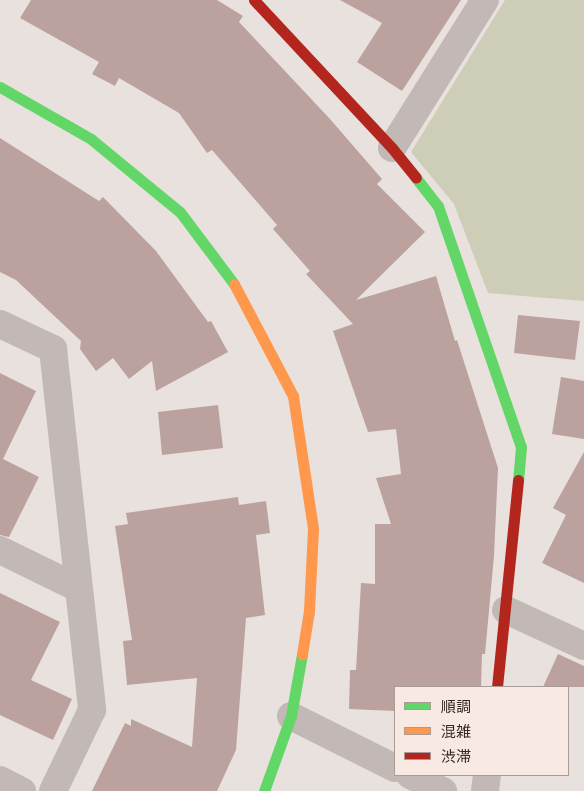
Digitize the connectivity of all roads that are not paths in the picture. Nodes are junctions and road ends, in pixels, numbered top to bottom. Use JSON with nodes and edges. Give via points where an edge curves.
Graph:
{"nodes":[{"id":1,"x":254,"y":0,"type":"edge"},
{"id":2,"x":485,"y":0,"type":"edge"},
{"id":3,"x":0,"y":87,"type":"edge"},
{"id":4,"x":392,"y":148,"type":"junction"},
{"id":5,"x":0,"y":324,"type":"edge"},
{"id":6,"x":0,"y":550,"type":"edge"},
{"id":7,"x":78,"y":588,"type":"junction"},
{"id":8,"x":506,"y":610,"type":"junction"},
{"id":9,"x":584,"y":646,"type":"edge"},
{"id":10,"x":497,"y":686,"type":"edge"},
{"id":11,"x":291,"y":716,"type":"junction"},
{"id":12,"x":394,"y":768,"type":"edge"},
{"id":13,"x":412,"y":776,"type":"edge"},
{"id":14,"x":487,"y":776,"type":"edge"},
{"id":15,"x":0,"y":780,"type":"edge"},
{"id":16,"x":22,"y":791,"type":"edge"},
{"id":17,"x":53,"y":791,"type":"edge"},
{"id":18,"x":264,"y":791,"type":"edge"},
{"id":19,"x":443,"y":791,"type":"edge"},
{"id":20,"x":485,"y":791,"type":"edge"}],
"edges":[{"from":1,"to":4,"type":"street"},
{"from":2,"to":4,"type":"street"},
{"from":3,"to":11,"type":"street","via":[[91,139],[180,212],[242,295],[293,396],[313,529],[309,612]]},
{"from":4,"to":8,"type":"street","via":[[438,206],[520,447]]},
{"from":5,"to":7,"type":"street","via":[[53,349]]},
{"from":6,"to":7,"type":"street"},
{"from":7,"to":17,"type":"street","via":[[92,710]]},
{"from":8,"to":9,"type":"street"},
{"from":8,"to":10,"type":"street"},
{"from":11,"to":12,"type":"street"},
{"from":11,"to":18,"type":"street"},
{"from":13,"to":19,"type":"street"},
{"from":14,"to":20,"type":"street"},
{"from":15,"to":16,"type":"street"}]}
